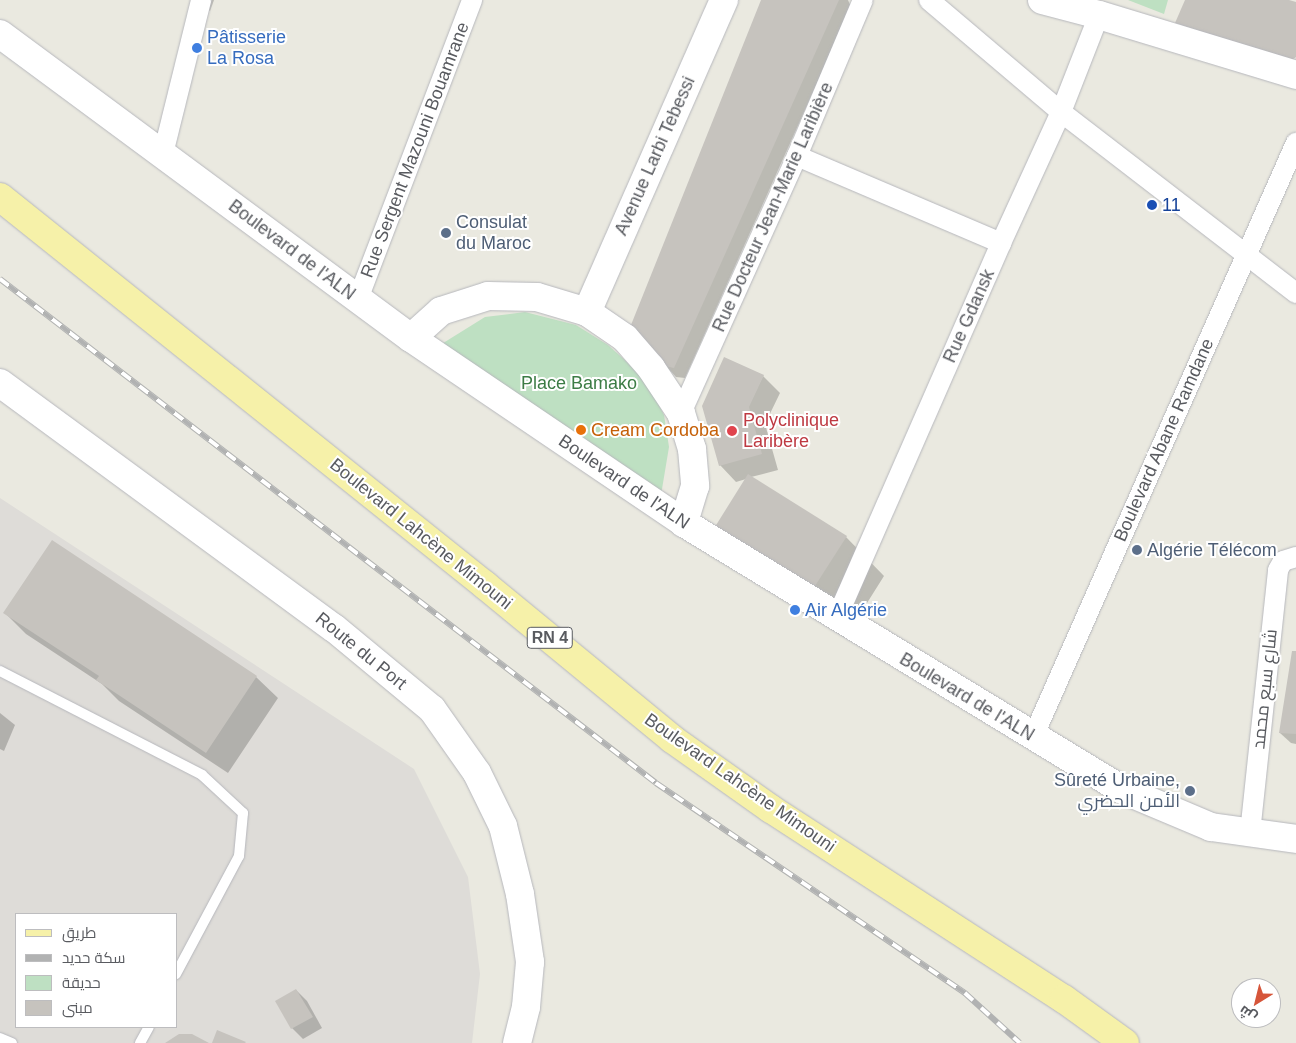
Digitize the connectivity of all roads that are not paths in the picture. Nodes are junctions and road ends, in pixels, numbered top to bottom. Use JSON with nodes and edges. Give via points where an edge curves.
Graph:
{"nodes":[{"id":1,"x":201,"y":0,"type":"edge"},
{"id":2,"x":472,"y":0,"type":"edge"},
{"id":3,"x":724,"y":0,"type":"edge"},
{"id":4,"x":864,"y":0,"type":"edge"},
{"id":5,"x":929,"y":0,"type":"edge"},
{"id":6,"x":1042,"y":0,"type":"edge"},
{"id":7,"x":1100,"y":15,"type":"junction"},
{"id":8,"x":0,"y":34,"type":"edge"},
{"id":9,"x":1296,"y":75,"type":"edge"},
{"id":10,"x":1061,"y":112,"type":"junction"},
{"id":11,"x":1296,"y":142,"type":"edge"},
{"id":12,"x":163,"y":154,"type":"junction"},
{"id":13,"x":797,"y":156,"type":"junction"},
{"id":14,"x":0,"y":197,"type":"edge"},
{"id":15,"x":1001,"y":243,"type":"junction"},
{"id":16,"x":1246,"y":254,"type":"junction"},
{"id":17,"x":1296,"y":293,"type":"edge"},
{"id":18,"x":358,"y":299,"type":"junction"},
{"id":19,"x":587,"y":312,"type":"junction"},
{"id":20,"x":411,"y":338,"type":"junction"},
{"id":21,"x":0,"y":383,"type":"edge"},
{"id":22,"x":681,"y":413,"type":"junction"},
{"id":23,"x":684,"y":523,"type":"junction"},
{"id":24,"x":1296,"y":557,"type":"edge"},
{"id":25,"x":837,"y":617,"type":"junction"},
{"id":26,"x":0,"y":671,"type":"edge"},
{"id":27,"x":1034,"y":737,"type":"junction"},
{"id":28,"x":1250,"y":833,"type":"junction"},
{"id":29,"x":1296,"y":839,"type":"edge"},
{"id":30,"x":178,"y":970,"type":"edge"},
{"id":31,"x":148,"y":1028,"type":"edge"},
{"id":32,"x":0,"y":1038,"type":"edge"},
{"id":33,"x":12,"y":1043,"type":"edge"},
{"id":34,"x":140,"y":1043,"type":"edge"},
{"id":35,"x":517,"y":1043,"type":"edge"},
{"id":36,"x":1125,"y":1043,"type":"edge"}],
"edges":[{"from":1,"to":12,"type":"street"},
{"from":2,"to":18,"type":"street","name":"Rue Sergent Mazouni Bouamrane"},
{"from":3,"to":19,"type":"main road","name":"Avenue Larbi Tebessi"},
{"from":4,"to":13,"type":"street","name":"Rue Docteur Jean-Marie Laribière"},
{"from":5,"to":10,"type":"street"},
{"from":6,"to":7,"type":"main road"},
{"from":7,"to":9,"type":"main road"},
{"from":7,"to":10,"type":"street","name":"Rue Gdansk"},
{"from":8,"to":12,"type":"main road","name":"Boulevard de l'ALN"},
{"from":10,"to":15,"type":"street","name":"Rue Gdansk"},
{"from":10,"to":16,"type":"street"},
{"from":11,"to":16,"type":"street","name":"Boulevard Abane Ramdane"},
{"from":12,"to":18,"type":"main road","name":"Boulevard de l'ALN"},
{"from":13,"to":15,"type":"street"},
{"from":13,"to":22,"type":"street","name":"Rue Docteur Jean-Marie Laribière"},
{"from":14,"to":36,"type":"main road","name":"Boulevard Lahcène Mimouni","number":"RN 4","via":[[672,739],[771,809],[1049,989]]},
{"from":15,"to":25,"type":"street","name":"Rue Gdansk"},
{"from":16,"to":17,"type":"street"},
{"from":16,"to":27,"type":"street","name":"Boulevard Abane Ramdane"},
{"from":18,"to":20,"type":"main road","name":"Boulevard de l'ALN"},
{"from":19,"to":20,"type":"main road","via":[[537,297],[488,296],[441,311]]},
{"from":19,"to":22,"type":"main road","via":[[625,338],[651,368]]},
{"from":20,"to":23,"type":"main road","name":"Boulevard de l'ALN"},
{"from":21,"to":35,"type":"main road","name":"Route du Port","via":[[334,628],[432,709],[477,773],[503,826],[520,894],[530,962],[526,1007]]},
{"from":22,"to":23,"type":"main road","via":[[692,449],[695,486]]},
{"from":23,"to":25,"type":"main road","name":"Boulevard de l'ALN"},
{"from":24,"to":28,"type":"street","name":"شارع سبع محمد","via":[[1283,561],[1278,570]]},
{"from":25,"to":27,"type":"main road","name":"Boulevard de l'ALN"},
{"from":26,"to":30,"type":"lane","via":[[202,775],[243,813],[239,856]]},
{"from":27,"to":28,"type":"main road","name":"Boulevard de l'ALN","via":[[1121,789],[1211,826]]},
{"from":28,"to":29,"type":"main road","name":"Boulevard de l'ALN"},
{"from":31,"to":34,"type":"lane"},
{"from":32,"to":33,"type":"lane"}]}
